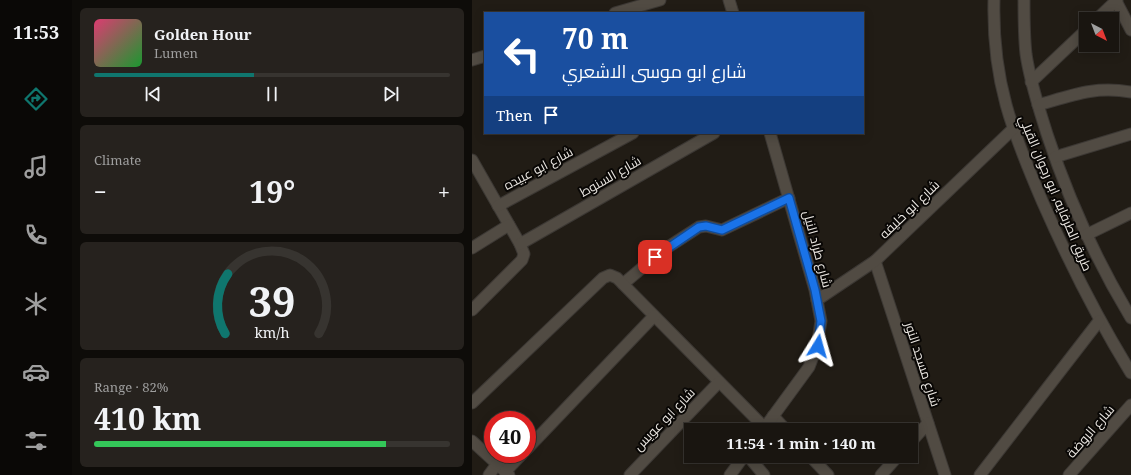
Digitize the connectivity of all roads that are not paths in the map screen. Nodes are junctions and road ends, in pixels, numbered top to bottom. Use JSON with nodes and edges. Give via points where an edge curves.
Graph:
{"nodes":[{"id":1,"x":660,"y":0,"type":"edge"},
{"id":2,"x":729,"y":0,"type":"edge"},
{"id":3,"x":994,"y":0,"type":"edge"},
{"id":4,"x":1024,"y":0,"type":"edge"},
{"id":5,"x":1117,"y":0,"type":"edge"},
{"id":6,"x":618,"y":12,"type":"edge"},
{"id":7,"x":733,"y":12,"type":"edge"},
{"id":8,"x":1105,"y":12,"type":"edge"},
{"id":9,"x":1131,"y":30,"type":"edge"},
{"id":10,"x":1079,"y":37,"type":"edge"},
{"id":11,"x":484,"y":56,"type":"edge"},
{"id":12,"x":472,"y":60,"type":"edge"},
{"id":13,"x":1032,"y":82,"type":"junction"},
{"id":14,"x":1131,"y":92,"type":"edge"},
{"id":15,"x":1038,"y":105,"type":"junction"},
{"id":16,"x":1012,"y":129,"type":"junction"},
{"id":17,"x":631,"y":134,"type":"edge"},
{"id":18,"x":712,"y":134,"type":"edge"},
{"id":19,"x":770,"y":134,"type":"edge"},
{"id":20,"x":1131,"y":134,"type":"edge"},
{"id":21,"x":1055,"y":157,"type":"junction"},
{"id":22,"x":472,"y":160,"type":"edge"},
{"id":23,"x":789,"y":198,"type":"junction"},
{"id":24,"x":498,"y":206,"type":"junction"},
{"id":25,"x":1131,"y":213,"type":"edge"},
{"id":26,"x":509,"y":224,"type":"junction"},
{"id":27,"x":1086,"y":235,"type":"junction"},
{"id":28,"x":520,"y":244,"type":"junction"},
{"id":29,"x":472,"y":248,"type":"edge"},
{"id":30,"x":875,"y":261,"type":"junction"},
{"id":31,"x":623,"y":284,"type":"junction"},
{"id":32,"x":817,"y":300,"type":"junction"},
{"id":33,"x":472,"y":310,"type":"edge"},
{"id":34,"x":654,"y":316,"type":"junction"},
{"id":35,"x":1131,"y":318,"type":"edge"},
{"id":36,"x":1099,"y":320,"type":"junction"},
{"id":37,"x":1128,"y":361,"type":"edge"},
{"id":38,"x":1131,"y":372,"type":"edge"},
{"id":39,"x":719,"y":382,"type":"junction"},
{"id":40,"x":472,"y":403,"type":"edge"},
{"id":41,"x":1131,"y":405,"type":"edge"},
{"id":42,"x":773,"y":416,"type":"junction"},
{"id":43,"x":758,"y":423,"type":"edge"},
{"id":44,"x":768,"y":423,"type":"edge"},
{"id":45,"x":780,"y":423,"type":"edge"},
{"id":46,"x":928,"y":423,"type":"junction"},
{"id":47,"x":918,"y":434,"type":"edge"},
{"id":48,"x":536,"y":440,"type":"edge"},
{"id":49,"x":472,"y":441,"type":"edge"},
{"id":50,"x":512,"y":463,"type":"edge"},
{"id":51,"x":739,"y":463,"type":"edge"},
{"id":52,"x":754,"y":463,"type":"edge"},
{"id":53,"x":817,"y":463,"type":"edge"},
{"id":54,"x":891,"y":463,"type":"edge"},
{"id":55,"x":504,"y":470,"type":"edge"},
{"id":56,"x":490,"y":475,"type":"edge"},
{"id":57,"x":630,"y":475,"type":"edge"},
{"id":58,"x":730,"y":475,"type":"edge"},
{"id":59,"x":764,"y":475,"type":"edge"},
{"id":60,"x":828,"y":475,"type":"edge"},
{"id":61,"x":880,"y":475,"type":"edge"},
{"id":62,"x":945,"y":475,"type":"edge"},
{"id":63,"x":980,"y":475,"type":"edge"},
{"id":64,"x":1069,"y":475,"type":"edge"}],
"edges":[{"from":1,"to":6,"type":"street"},
{"from":2,"to":7,"type":"street"},
{"from":3,"to":16,"type":"street","name":"طريق الطرفايه, ابو رجوان القبلي","via":[[997,69]]},
{"from":4,"to":13,"type":"street","name":"طريق الطرفايه, ابو رجوان القبلي","via":[[1026,47]]},
{"from":5,"to":8,"type":"street"},
{"from":5,"to":9,"type":"street"},
{"from":10,"to":13,"type":"street"},
{"from":11,"to":12,"type":"street"},
{"from":13,"to":15,"type":"street","name":"طريق الطرفايه, ابو رجوان القبلي"},
{"from":14,"to":15,"type":"street","via":[[1110,89],[1088,90]]},
{"from":15,"to":21,"type":"street","name":"طريق الطرفايه, ابو رجوان القبلي"},
{"from":16,"to":30,"type":"street","name":"شارع ابو خليفه"},
{"from":16,"to":36,"type":"street","name":"طريق الطرفايه, ابو رجوان القبلي","via":[[1062,247]]},
{"from":17,"to":24,"type":"street","name":"شارع ابو عبيده"},
{"from":18,"to":28,"type":"street","name":"شارع السنوط"},
{"from":19,"to":23,"type":"street","name":"شارع طراد النيل"},
{"from":20,"to":21,"type":"street"},
{"from":21,"to":27,"type":"street","name":"طريق الطرفايه, ابو رجوان القبلي"},
{"from":22,"to":24,"type":"street"},
{"from":23,"to":31,"type":"street","via":[[722,230],[699,227],[662,252]]},
{"from":23,"to":32,"type":"street","name":"شارع طراد النيل"},
{"from":24,"to":26,"type":"street"},
{"from":25,"to":27,"type":"street"},
{"from":26,"to":28,"type":"street"},
{"from":26,"to":29,"type":"street"},
{"from":27,"to":35,"type":"street","name":"طريق الطرفايه, ابو رجوان القبلي","via":[[1110,284]]},
{"from":28,"to":33,"type":"street","via":[[524,254],[522,260]]},
{"from":30,"to":32,"type":"street","name":"شارع ابو خليفه"},
{"from":30,"to":46,"type":"street","name":"شارع مسجد النور"},
{"from":31,"to":34,"type":"street"},
{"from":31,"to":40,"type":"street","via":[[614,276],[603,278]]},
{"from":32,"to":42,"type":"street","name":"شارع طراد النيل","via":[[821,321],[818,346],[809,367]]},
{"from":34,"to":39,"type":"street"},
{"from":34,"to":48,"type":"street"},
{"from":36,"to":37,"type":"street","name":"طريق الطرفايه, ابو رجوان القبلي"},
{"from":36,"to":63,"type":"street"},
{"from":37,"to":38,"type":"street","name":"طريق الطرفايه, ابو رجوان القبلي"},
{"from":39,"to":43,"type":"street"},
{"from":39,"to":57,"type":"street","name":"شارع ابو عويس"},
{"from":41,"to":64,"type":"street","name":"شارع الروضة"},
{"from":42,"to":44,"type":"street","name":"شارع طراد النيل"},
{"from":42,"to":45,"type":"street"},
{"from":46,"to":47,"type":"street"},
{"from":46,"to":62,"type":"street","name":"شارع مسجد النور"},
{"from":49,"to":55,"type":"street"},
{"from":50,"to":55,"type":"street"},
{"from":51,"to":58,"type":"street"},
{"from":52,"to":59,"type":"street"},
{"from":53,"to":60,"type":"street"},
{"from":54,"to":61,"type":"street"},
{"from":55,"to":56,"type":"street"}]}
